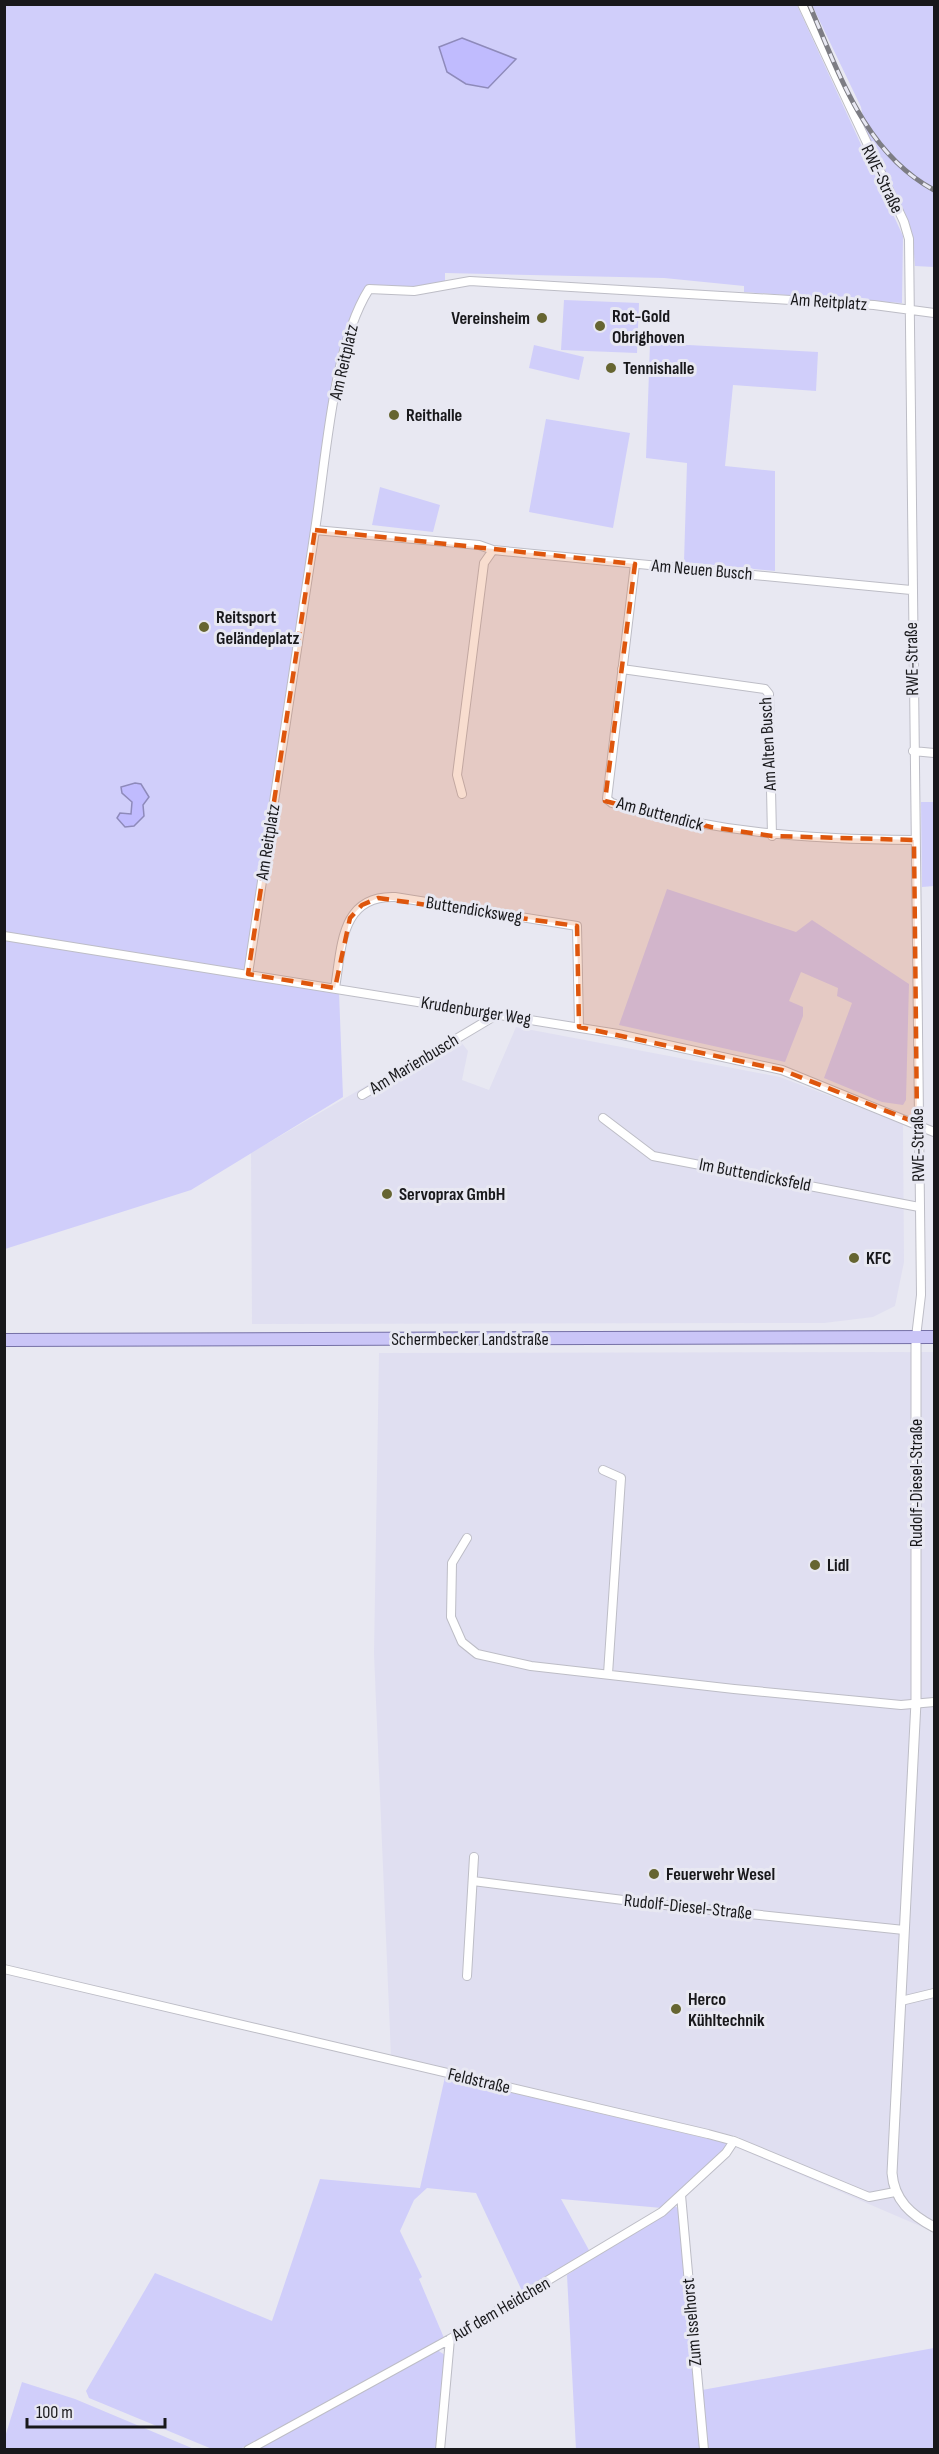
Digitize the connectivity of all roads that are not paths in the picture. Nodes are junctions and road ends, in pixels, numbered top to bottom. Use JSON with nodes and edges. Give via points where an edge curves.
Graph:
{"nodes":[{"id":1,"x":802,"y":4,"type":"edge"},
{"id":2,"x":908,"y":308,"type":"junction"},
{"id":3,"x":934,"y":313,"type":"edge"},
{"id":4,"x":315,"y":530,"type":"junction"},
{"id":5,"x":493,"y":550,"type":"junction"},
{"id":6,"x":635,"y":564,"type":"junction"},
{"id":7,"x":911,"y":590,"type":"junction"},
{"id":8,"x":622,"y":669,"type":"junction"},
{"id":9,"x":914,"y":751,"type":"junction"},
{"id":10,"x":934,"y":753,"type":"edge"},
{"id":11,"x":462,"y":794,"type":"dead end"},
{"id":12,"x":772,"y":836,"type":"junction"},
{"id":13,"x":914,"y":840,"type":"junction"},
{"id":14,"x":4,"y":936,"type":"edge"},
{"id":15,"x":248,"y":974,"type":"junction"},
{"id":16,"x":335,"y":988,"type":"junction"},
{"id":17,"x":498,"y":1014,"type":"junction"},
{"id":18,"x":579,"y":1027,"type":"junction"},
{"id":19,"x":362,"y":1095,"type":"dead end"},
{"id":20,"x":603,"y":1118,"type":"dead end"},
{"id":21,"x":917,"y":1123,"type":"junction"},
{"id":22,"x":934,"y":1132,"type":"edge"},
{"id":23,"x":919,"y":1207,"type":"junction"},
{"id":24,"x":916,"y":1337,"type":"junction"},
{"id":25,"x":934,"y":1337,"type":"edge"},
{"id":26,"x":4,"y":1340,"type":"edge"},
{"id":27,"x":603,"y":1470,"type":"dead end"},
{"id":28,"x":468,"y":1538,"type":"dead end"},
{"id":29,"x":608,"y":1674,"type":"junction"},
{"id":30,"x":916,"y":1702,"type":"junction"},
{"id":31,"x":934,"y":1702,"type":"edge"},
{"id":32,"x":474,"y":1857,"type":"dead end"},
{"id":33,"x":473,"y":1881,"type":"junction"},
{"id":34,"x":904,"y":1930,"type":"junction"},
{"id":35,"x":4,"y":1969,"type":"edge"},
{"id":36,"x":467,"y":1976,"type":"dead end"},
{"id":37,"x":934,"y":1993,"type":"edge"},
{"id":38,"x":901,"y":2001,"type":"junction"},
{"id":39,"x":734,"y":2141,"type":"junction"},
{"id":40,"x":895,"y":2192,"type":"junction"},
{"id":41,"x":681,"y":2195,"type":"junction"},
{"id":42,"x":934,"y":2227,"type":"edge"},
{"id":43,"x":450,"y":2339,"type":"junction"},
{"id":44,"x":248,"y":2450,"type":"edge"},
{"id":45,"x":440,"y":2450,"type":"edge"},
{"id":46,"x":704,"y":2450,"type":"edge"}],
"edges":[{"from":1,"to":2,"type":"street","name":"RWE-Straße","via":[[904,222],[909,239]]},
{"from":2,"to":3,"type":"street"},
{"from":2,"to":4,"type":"street","name":"Am Reitplatz","via":[[470,281],[414,291],[369,289],[358,305],[343,355]]},
{"from":2,"to":7,"type":"street","name":"RWE-Straße"},
{"from":4,"to":5,"type":"street","name":"Am Neuen Busch","via":[[479,545]]},
{"from":4,"to":15,"type":"street","name":"Am Reitplatz"},
{"from":5,"to":6,"type":"street","name":"Am Neuen Busch"},
{"from":5,"to":11,"type":"street","via":[[484,563],[457,775]]},
{"from":6,"to":7,"type":"street","name":"Am Neuen Busch"},
{"from":6,"to":8,"type":"street","name":"Am Buttendick"},
{"from":7,"to":9,"type":"street","name":"RWE-Straße"},
{"from":8,"to":12,"type":"street","name":"Am Alten Busch","via":[[765,689],[769,694]]},
{"from":8,"to":12,"type":"street","name":"Am Buttendick","via":[[607,799],[662,817]]},
{"from":9,"to":10,"type":"street"},
{"from":9,"to":13,"type":"street","name":"RWE-Straße"},
{"from":12,"to":13,"type":"street","name":"Am Buttendick"},
{"from":13,"to":21,"type":"street","name":"RWE-Straße"},
{"from":14,"to":15,"type":"street","name":"Krudenburger Weg"},
{"from":15,"to":16,"type":"street","name":"Krudenburger Weg"},
{"from":16,"to":17,"type":"street","name":"Krudenburger Weg"},
{"from":16,"to":18,"type":"street","name":"Buttendicksweg","via":[[350,918],[370,900],[395,897],[577,926]]},
{"from":17,"to":18,"type":"street","name":"Krudenburger Weg"},
{"from":17,"to":19,"type":"street","name":"Am Marienbusch"},
{"from":18,"to":21,"type":"street","name":"Krudenburger Weg","via":[[782,1070],[902,1121]]},
{"from":20,"to":23,"type":"street","name":"Im Buttendicksfeld","via":[[653,1156]]},
{"from":21,"to":22,"type":"street","name":"Krudenburger Weg"},
{"from":21,"to":23,"type":"street","name":"RWE-Straße"},
{"from":23,"to":24,"type":"street","name":"RWE-Straße","via":[[921,1295]]},
{"from":24,"to":25,"type":"main road","name":"Schermbecker Landstraße"},
{"from":24,"to":26,"type":"main road","name":"Schermbecker Landstraße"},
{"from":24,"to":30,"type":"street","name":"Rudolf-Diesel-Straße"},
{"from":27,"to":29,"type":"street","via":[[621,1478]]},
{"from":28,"to":29,"type":"street","via":[[452,1563],[451,1617],[456,1634],[468,1648],[490,1658],[531,1666]]},
{"from":29,"to":30,"type":"street","via":[[901,1705]]},
{"from":30,"to":31,"type":"street"},
{"from":30,"to":34,"type":"street","name":"Rudolf-Diesel-Straße"},
{"from":32,"to":33,"type":"street"},
{"from":33,"to":34,"type":"street","name":"Rudolf-Diesel-Straße"},
{"from":33,"to":36,"type":"street"},
{"from":34,"to":38,"type":"street","name":"Rudolf-Diesel-Straße"},
{"from":35,"to":39,"type":"street","name":"Feldstraße"},
{"from":37,"to":38,"type":"street"},
{"from":38,"to":40,"type":"street","name":"Rudolf-Diesel-Straße","via":[[892,2173]]},
{"from":39,"to":40,"type":"street","name":"Feldstraße","via":[[869,2197]]},
{"from":39,"to":41,"type":"street","name":"Auf dem Heidchen"},
{"from":40,"to":42,"type":"street","via":[[909,2211]]},
{"from":41,"to":43,"type":"street","name":"Auf dem Heidchen","via":[[662,2212]]},
{"from":41,"to":46,"type":"street","name":"Zum Isselhorst"},
{"from":43,"to":44,"type":"street","name":"Auf dem Heidchen"},
{"from":43,"to":45,"type":"street"}]}
